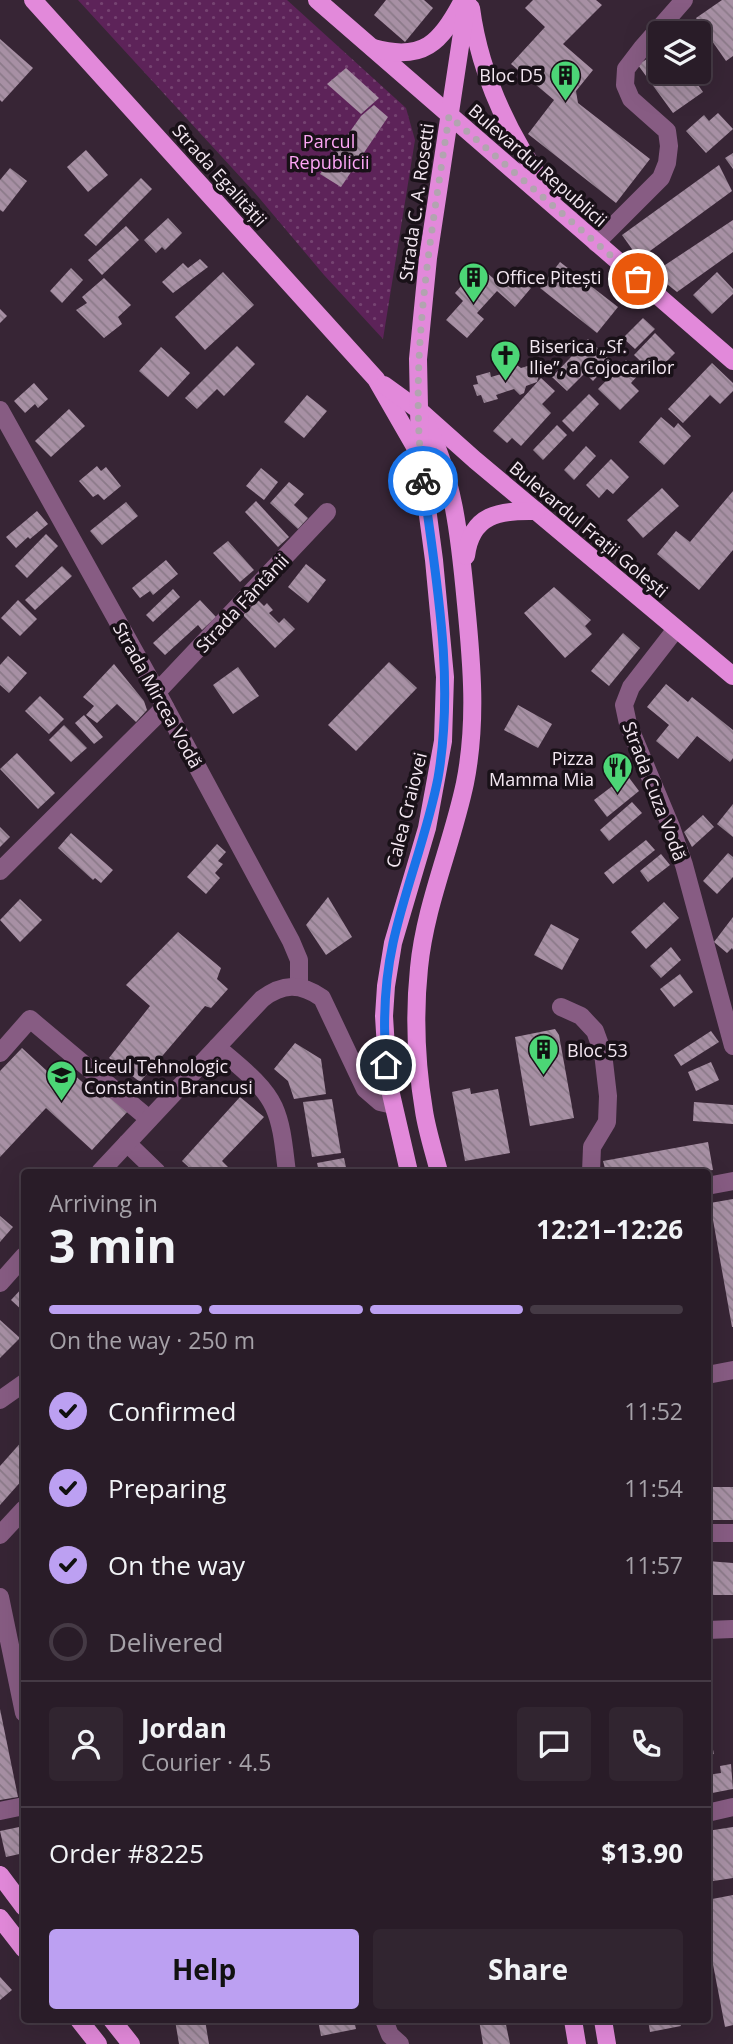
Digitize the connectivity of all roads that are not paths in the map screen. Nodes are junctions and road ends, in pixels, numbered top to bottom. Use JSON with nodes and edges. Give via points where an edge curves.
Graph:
{"nodes":[{"id":1,"x":33,"y":0,"type":"edge"},
{"id":2,"x":317,"y":0,"type":"edge"},
{"id":3,"x":467,"y":0,"type":"edge"},
{"id":4,"x":684,"y":0,"type":"edge"},
{"id":5,"x":370,"y":47,"type":"junction"},
{"id":6,"x":449,"y":116,"type":"junction"},
{"id":7,"x":571,"y":221,"type":"junction"},
{"id":8,"x":596,"y":243,"type":"junction"},
{"id":9,"x":733,"y":361,"type":"edge"},
{"id":10,"x":376,"y":379,"type":"junction"},
{"id":11,"x":420,"y":411,"type":"junction"},
{"id":12,"x":3,"y":425,"type":"edge"},
{"id":13,"x":420,"y":456,"type":"junction"},
{"id":14,"x":536,"y":510,"type":"junction"},
{"id":15,"x":327,"y":512,"type":"dead end"},
{"id":16,"x":464,"y":577,"type":"junction"},
{"id":17,"x":676,"y":629,"type":"junction"},
{"id":18,"x":733,"y":676,"type":"edge"},
{"id":19,"x":161,"y":700,"type":"junction"},
{"id":20,"x":0,"y":871,"type":"edge"},
{"id":21,"x":299,"y":986,"type":"junction"},
{"id":22,"x":561,"y":1007,"type":"dead end"},
{"id":23,"x":733,"y":1046,"type":"edge"},
{"id":24,"x":217,"y":1047,"type":"junction"},
{"id":25,"x":0,"y":1053,"type":"edge"},
{"id":26,"x":393,"y":1105,"type":"junction"},
{"id":27,"x":149,"y":1119,"type":"junction"},
{"id":28,"x":127,"y":1143,"type":"junction"},
{"id":29,"x":103,"y":1169,"type":"edge"},
{"id":30,"x":154,"y":1169,"type":"edge"},
{"id":31,"x":287,"y":1169,"type":"edge"},
{"id":32,"x":408,"y":1169,"type":"edge"},
{"id":33,"x":438,"y":1169,"type":"edge"},
{"id":34,"x":591,"y":1169,"type":"edge"},
{"id":35,"x":733,"y":1181,"type":"edge"},
{"id":36,"x":711,"y":1185,"type":"edge"},
{"id":37,"x":21,"y":1259,"type":"edge"},
{"id":38,"x":0,"y":1283,"type":"edge"},
{"id":39,"x":733,"y":1370,"type":"edge"},
{"id":40,"x":711,"y":1375,"type":"edge"},
{"id":41,"x":21,"y":1385,"type":"edge"},
{"id":42,"x":0,"y":1400,"type":"edge"},
{"id":43,"x":21,"y":1512,"type":"edge"},
{"id":44,"x":711,"y":1533,"type":"edge"},
{"id":45,"x":733,"y":1533,"type":"edge"},
{"id":46,"x":0,"y":1535,"type":"edge"},
{"id":47,"x":0,"y":1600,"type":"edge"},
{"id":48,"x":711,"y":1629,"type":"edge"},
{"id":49,"x":733,"y":1629,"type":"edge"},
{"id":50,"x":21,"y":1699,"type":"edge"},
{"id":51,"x":21,"y":1807,"type":"edge"},
{"id":52,"x":733,"y":1807,"type":"edge"},
{"id":53,"x":0,"y":1811,"type":"edge"},
{"id":54,"x":711,"y":1812,"type":"edge"},
{"id":55,"x":0,"y":1875,"type":"edge"},
{"id":56,"x":21,"y":1903,"type":"edge"},
{"id":57,"x":0,"y":1918,"type":"edge"},
{"id":58,"x":21,"y":1945,"type":"edge"},
{"id":59,"x":81,"y":2023,"type":"edge"},
{"id":60,"x":114,"y":2023,"type":"edge"},
{"id":61,"x":385,"y":2023,"type":"edge"},
{"id":62,"x":574,"y":2023,"type":"edge"},
{"id":63,"x":604,"y":2023,"type":"edge"},
{"id":64,"x":98,"y":2044,"type":"edge"},
{"id":65,"x":131,"y":2044,"type":"edge"},
{"id":66,"x":400,"y":2044,"type":"edge"},
{"id":67,"x":577,"y":2044,"type":"edge"},
{"id":68,"x":607,"y":2044,"type":"edge"}],
"edges":[{"from":1,"to":10,"type":"main road","name":"Strada Egalității"},
{"from":2,"to":5,"type":"main road","name":"Bulevardul Republicii"},
{"from":3,"to":5,"type":"main road","via":[[428,46],[406,54]]},
{"from":3,"to":6,"type":"main road","name":"Strada C. A. Rosetti"},
{"from":3,"to":7,"type":"main road","via":[[480,54],[506,121]]},
{"from":4,"to":8,"type":"street","via":[[626,69],[625,85],[631,99],[667,131],[667,163],[661,178]]},
{"from":5,"to":6,"type":"main road","name":"Bulevardul Republicii"},
{"from":6,"to":7,"type":"main road","name":"Bulevardul Republicii"},
{"from":6,"to":11,"type":"main road","name":"Strada C. A. Rosetti","via":[[422,310]]},
{"from":7,"to":8,"type":"main road","name":"Bulevardul Republicii"},
{"from":8,"to":9,"type":"main road","name":"Bulevardul Republicii"},
{"from":10,"to":11,"type":"main road","name":"Bulevardul Frații Golești"},
{"from":10,"to":13,"type":"main road"},
{"from":11,"to":13,"type":"main road","name":"Calea Craiovei"},
{"from":11,"to":14,"type":"main road","name":"Bulevardul Frații Golești"},
{"from":11,"to":16,"type":"main road","via":[[446,470]]},
{"from":12,"to":19,"type":"street","name":"Strada Mircea Vodă"},
{"from":13,"to":26,"type":"main road","name":"Calea Craiovei","via":[[440,614],[443,741],[386,986],[385,1049]]},
{"from":14,"to":16,"type":"main road","via":[[500,512],[478,525],[467,548]]},
{"from":14,"to":17,"type":"main road","name":"Bulevardul Frații Golești"},
{"from":15,"to":19,"type":"street","name":"Strada Fântânii"},
{"from":16,"to":33,"type":"main road","via":[[473,675],[472,743],[458,814],[421,948],[416,1005],[423,1101]]},
{"from":17,"to":18,"type":"main road","name":"Bulevardul Frații Golești"},
{"from":17,"to":23,"type":"street","name":"Strada Cuza Vodă","via":[[631,687],[624,705],[684,865]]},
{"from":19,"to":20,"type":"street","name":"Strada Fântânii"},
{"from":19,"to":21,"type":"street","name":"Strada Mircea Vodă","via":[[291,941],[299,960]]},
{"from":21,"to":24,"type":"street","via":[[274,990]]},
{"from":21,"to":26,"type":"street","via":[[322,998],[365,1089],[380,1102]]},
{"from":22,"to":34,"type":"street","via":[[581,1016],[596,1031],[603,1053],[607,1122],[593,1146]]},
{"from":24,"to":27,"type":"street"},
{"from":24,"to":31,"type":"street","via":[[274,1106]]},
{"from":25,"to":27,"type":"street","via":[[30,1019]]},
{"from":26,"to":32,"type":"main road","name":"Calea Craiovei"},
{"from":27,"to":28,"type":"street"},
{"from":28,"to":29,"type":"street"},
{"from":28,"to":30,"type":"street"},
{"from":35,"to":36,"type":"street"},
{"from":37,"to":38,"type":"street"},
{"from":39,"to":40,"type":"street"},
{"from":41,"to":42,"type":"street"},
{"from":43,"to":46,"type":"street"},
{"from":44,"to":45,"type":"street"},
{"from":47,"to":50,"type":"street"},
{"from":48,"to":49,"type":"street"},
{"from":51,"to":53,"type":"street"},
{"from":52,"to":54,"type":"street"},
{"from":55,"to":56,"type":"main road"},
{"from":57,"to":58,"type":"main road"},
{"from":59,"to":64,"type":"main road"},
{"from":60,"to":65,"type":"main road"},
{"from":61,"to":66,"type":"street"},
{"from":62,"to":67,"type":"main road"},
{"from":63,"to":68,"type":"main road"}]}
